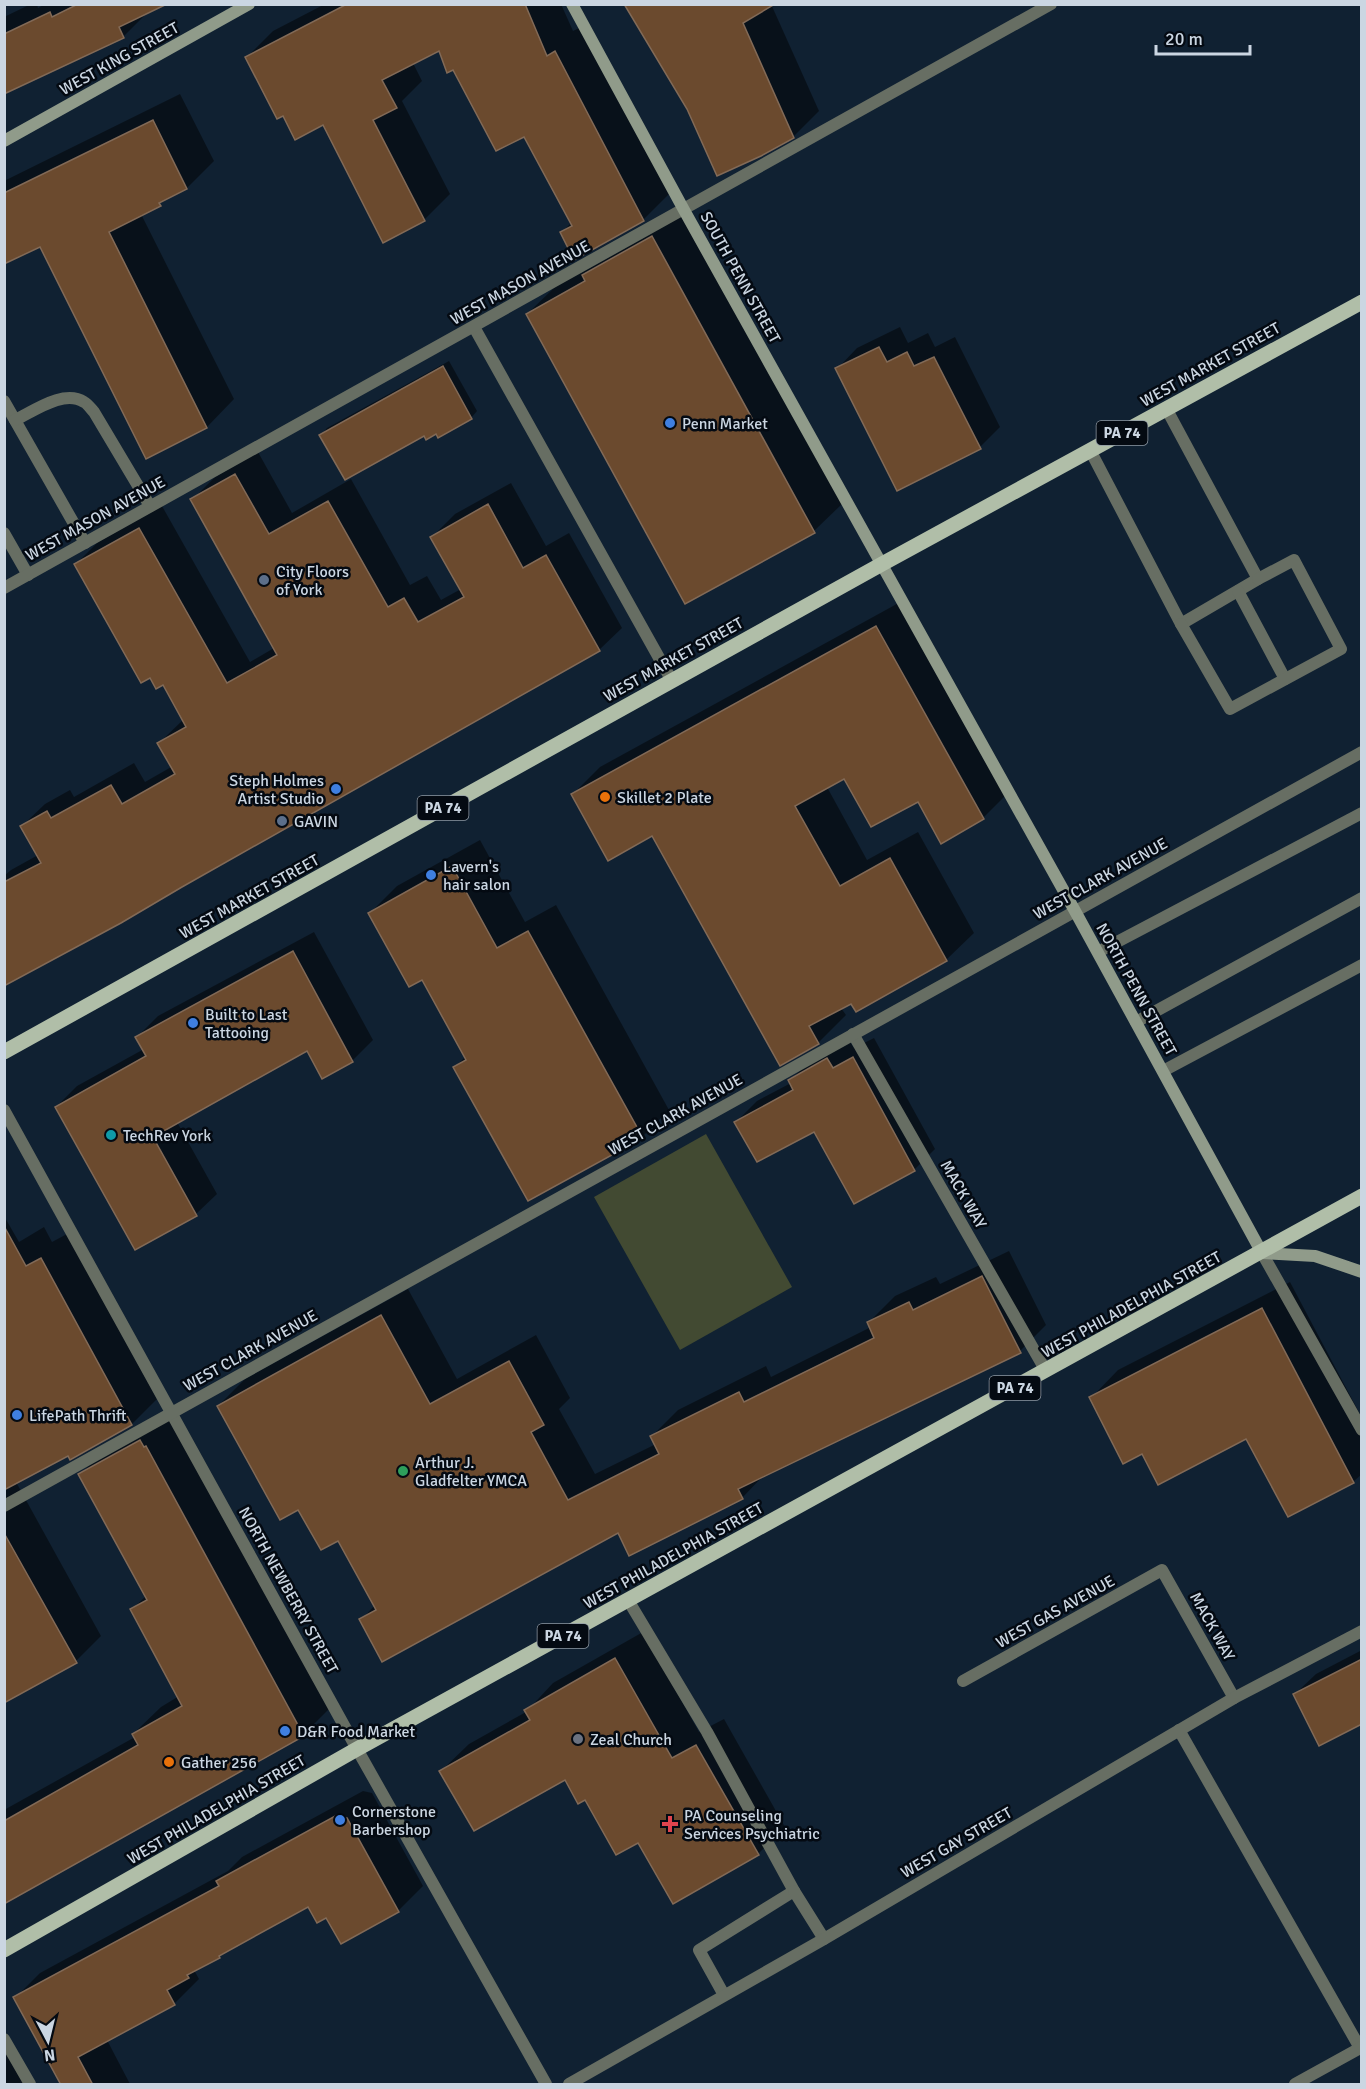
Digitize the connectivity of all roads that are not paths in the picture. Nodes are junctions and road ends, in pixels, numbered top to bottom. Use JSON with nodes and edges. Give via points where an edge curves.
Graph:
{"nodes":[{"id":1,"x":249,"y":4,"type":"edge"},
{"id":2,"x":573,"y":4,"type":"edge"},
{"id":3,"x":1051,"y":4,"type":"edge"},
{"id":4,"x":4,"y":141,"type":"edge"},
{"id":5,"x":684,"y":210,"type":"junction"},
{"id":6,"x":1362,"y":302,"type":"edge"},
{"id":7,"x":474,"y":327,"type":"junction"},
{"id":8,"x":4,"y":401,"type":"edge"},
{"id":9,"x":1166,"y":408,"type":"junction"},
{"id":10,"x":15,"y":420,"type":"junction"},
{"id":11,"x":1090,"y":450,"type":"junction"},
{"id":12,"x":150,"y":506,"type":"junction"},
{"id":13,"x":4,"y":533,"type":"edge"},
{"id":14,"x":85,"y":543,"type":"junction"},
{"id":15,"x":882,"y":564,"type":"junction"},
{"id":16,"x":28,"y":574,"type":"junction"},
{"id":17,"x":1258,"y":579,"type":"junction"},
{"id":18,"x":4,"y":588,"type":"edge"},
{"id":19,"x":1238,"y":591,"type":"junction"},
{"id":20,"x":1180,"y":624,"type":"junction"},
{"id":21,"x":1285,"y":679,"type":"junction"},
{"id":22,"x":672,"y":681,"type":"junction"},
{"id":23,"x":1362,"y":752,"type":"edge"},
{"id":24,"x":1362,"y":813,"type":"edge"},
{"id":25,"x":1362,"y":897,"type":"edge"},
{"id":26,"x":1075,"y":911,"type":"junction"},
{"id":27,"x":1098,"y":952,"type":"junction"},
{"id":28,"x":1362,"y":965,"type":"edge"},
{"id":29,"x":1136,"y":1022,"type":"junction"},
{"id":30,"x":853,"y":1034,"type":"junction"},
{"id":31,"x":4,"y":1052,"type":"edge"},
{"id":32,"x":1163,"y":1071,"type":"junction"},
{"id":33,"x":4,"y":1110,"type":"edge"},
{"id":34,"x":1362,"y":1196,"type":"edge"},
{"id":35,"x":1262,"y":1252,"type":"junction"},
{"id":36,"x":1362,"y":1272,"type":"edge"},
{"id":37,"x":1046,"y":1371,"type":"junction"},
{"id":38,"x":172,"y":1412,"type":"junction"},
{"id":39,"x":1362,"y":1430,"type":"edge"},
{"id":40,"x":4,"y":1506,"type":"edge"},
{"id":41,"x":1162,"y":1570,"type":"joint"},
{"id":42,"x":628,"y":1600,"type":"junction"},
{"id":43,"x":1362,"y":1631,"type":"edge"},
{"id":44,"x":963,"y":1681,"type":"dead end"},
{"id":45,"x":1234,"y":1698,"type":"junction"},
{"id":46,"x":1179,"y":1730,"type":"junction"},
{"id":47,"x":357,"y":1749,"type":"junction"},
{"id":48,"x":794,"y":1891,"type":"junction"},
{"id":49,"x":824,"y":1939,"type":"junction"},
{"id":50,"x":4,"y":1950,"type":"edge"},
{"id":51,"x":724,"y":1995,"type":"junction"},
{"id":52,"x":4,"y":2038,"type":"edge"},
{"id":53,"x":1361,"y":2048,"type":"edge"},
{"id":54,"x":30,"y":2085,"type":"edge"},
{"id":55,"x":546,"y":2085,"type":"edge"},
{"id":56,"x":570,"y":2085,"type":"edge"},
{"id":57,"x":1295,"y":2085,"type":"edge"}],
"edges":[{"from":1,"to":4,"type":"street","name":"WEST KING STREET"},
{"from":2,"to":5,"type":"street","name":"SOUTH PENN STREET"},
{"from":3,"to":5,"type":"street","name":"WEST MASON AVENUE"},
{"from":5,"to":7,"type":"street","name":"WEST MASON AVENUE"},
{"from":5,"to":15,"type":"street","name":"SOUTH PENN STREET"},
{"from":6,"to":9,"type":"main road","name":"WEST MARKET STREET","number":"PA 74"},
{"from":7,"to":12,"type":"street","name":"WEST MASON AVENUE"},
{"from":7,"to":22,"type":"street"},
{"from":8,"to":10,"type":"street"},
{"from":9,"to":11,"type":"main road","name":"WEST MARKET STREET","number":"PA 74"},
{"from":9,"to":17,"type":"street"},
{"from":10,"to":12,"type":"street","via":[[62,398],[85,402]]},
{"from":10,"to":14,"type":"street"},
{"from":11,"to":15,"type":"main road","name":"WEST MARKET STREET","number":"PA 74"},
{"from":11,"to":20,"type":"street"},
{"from":12,"to":14,"type":"street","name":"WEST MASON AVENUE"},
{"from":13,"to":16,"type":"street"},
{"from":14,"to":16,"type":"street","name":"WEST MASON AVENUE"},
{"from":15,"to":22,"type":"main road","name":"WEST MARKET STREET","number":"PA 74"},
{"from":15,"to":26,"type":"street","name":"NORTH PENN STREET"},
{"from":16,"to":18,"type":"street","name":"WEST MASON AVENUE"},
{"from":17,"to":19,"type":"street"},
{"from":17,"to":21,"type":"street","via":[[1294,560],[1341,649]]},
{"from":19,"to":20,"type":"street"},
{"from":19,"to":21,"type":"street"},
{"from":20,"to":21,"type":"street","via":[[1230,709]]},
{"from":22,"to":31,"type":"main road","name":"WEST MARKET STREET","number":"PA 74"},
{"from":23,"to":26,"type":"street","name":"WEST CLARK AVENUE"},
{"from":24,"to":27,"type":"street"},
{"from":25,"to":29,"type":"street"},
{"from":26,"to":27,"type":"street","name":"NORTH PENN STREET"},
{"from":26,"to":30,"type":"street","name":"WEST CLARK AVENUE"},
{"from":27,"to":29,"type":"street","name":"NORTH PENN STREET"},
{"from":28,"to":32,"type":"street"},
{"from":29,"to":32,"type":"street","name":"NORTH PENN STREET"},
{"from":30,"to":37,"type":"street","name":"MACK WAY"},
{"from":30,"to":38,"type":"street","name":"WEST CLARK AVENUE"},
{"from":32,"to":35,"type":"street","name":"NORTH PENN STREET"},
{"from":33,"to":38,"type":"street","name":"NORTH NEWBERRY STREET"},
{"from":34,"to":35,"type":"main road","name":"WEST PHILADELPHIA STREET","number":"PA 74"},
{"from":35,"to":36,"type":"street","via":[[1315,1256]]},
{"from":35,"to":37,"type":"main road","name":"WEST PHILADELPHIA STREET","number":"PA 74"},
{"from":35,"to":39,"type":"street","name":"NORTH PENN STREET"},
{"from":37,"to":42,"type":"main road","name":"WEST PHILADELPHIA STREET","number":"PA 74"},
{"from":38,"to":40,"type":"street","name":"WEST CLARK AVENUE"},
{"from":38,"to":47,"type":"street","name":"NORTH NEWBERRY STREET"},
{"from":41,"to":44,"type":"street","name":"WEST GAS AVENUE"},
{"from":41,"to":45,"type":"street","name":"MACK WAY"},
{"from":42,"to":47,"type":"main road","name":"WEST PHILADELPHIA STREET","number":"PA 74"},
{"from":42,"to":48,"type":"street"},
{"from":43,"to":45,"type":"street","name":"WEST GAY STREET"},
{"from":45,"to":46,"type":"street","name":"WEST GAY STREET"},
{"from":46,"to":49,"type":"street","name":"WEST GAY STREET"},
{"from":46,"to":53,"type":"street"},
{"from":47,"to":50,"type":"main road","name":"WEST PHILADELPHIA STREET","number":"PA 74"},
{"from":47,"to":55,"type":"street","name":"NORTH NEWBERRY STREET"},
{"from":48,"to":49,"type":"street"},
{"from":48,"to":51,"type":"street","via":[[699,1950]]},
{"from":49,"to":51,"type":"street","name":"WEST GAY STREET"},
{"from":51,"to":56,"type":"street","name":"WEST GAY STREET"},
{"from":52,"to":54,"type":"street"},
{"from":53,"to":57,"type":"street"}]}
